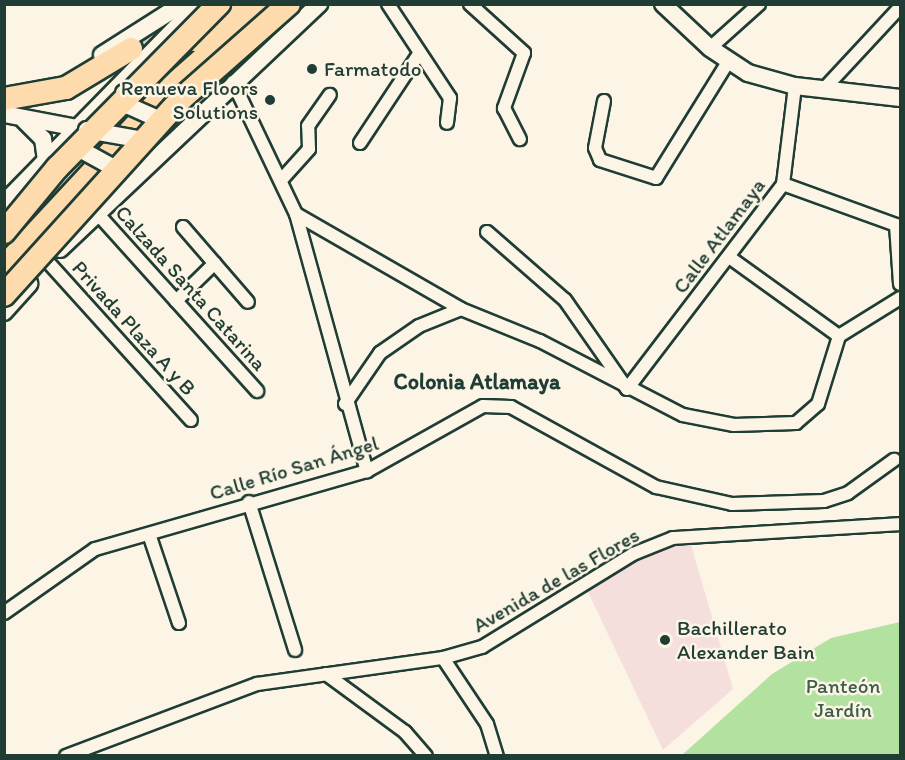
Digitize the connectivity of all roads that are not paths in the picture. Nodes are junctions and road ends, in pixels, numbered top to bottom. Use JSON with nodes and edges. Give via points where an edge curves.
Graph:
{"nodes":[{"id":1,"x":182,"y":4,"type":"edge"},
{"id":2,"x":199,"y":4,"type":"edge"},
{"id":3,"x":219,"y":4,"type":"edge"},
{"id":4,"x":238,"y":4,"type":"edge"},
{"id":5,"x":265,"y":4,"type":"edge"},
{"id":6,"x":289,"y":4,"type":"edge"},
{"id":7,"x":319,"y":4,"type":"edge"},
{"id":8,"x":388,"y":4,"type":"edge"},
{"id":9,"x":470,"y":4,"type":"edge"},
{"id":10,"x":663,"y":4,"type":"edge"},
{"id":11,"x":759,"y":4,"type":"edge"},
{"id":12,"x":900,"y":7,"type":"edge"},
{"id":13,"x":710,"y":48,"type":"junction"},
{"id":14,"x":419,"y":54,"type":"junction"},
{"id":15,"x":131,"y":60,"type":"junction"},
{"id":16,"x":728,"y":62,"type":"junction"},
{"id":17,"x":233,"y":82,"type":"junction"},
{"id":18,"x":795,"y":86,"type":"junction"},
{"id":19,"x":4,"y":87,"type":"edge"},
{"id":20,"x":823,"y":90,"type":"junction"},
{"id":21,"x":330,"y":95,"type":"dead end"},
{"id":22,"x":900,"y":98,"type":"edge"},
{"id":23,"x":604,"y":102,"type":"dead end"},
{"id":24,"x":8,"y":110,"type":"edge"},
{"id":25,"x":188,"y":123,"type":"junction"},
{"id":26,"x":447,"y":123,"type":"dead end"},
{"id":27,"x":80,"y":129,"type":"junction"},
{"id":28,"x":520,"y":139,"type":"dead end"},
{"id":29,"x":168,"y":143,"type":"junction"},
{"id":30,"x":360,"y":144,"type":"dead end"},
{"id":31,"x":68,"y":146,"type":"junction"},
{"id":32,"x":46,"y":160,"type":"junction"},
{"id":33,"x":283,"y":178,"type":"junction"},
{"id":34,"x":128,"y":180,"type":"junction"},
{"id":35,"x":783,"y":184,"type":"junction"},
{"id":36,"x":4,"y":203,"type":"edge"},
{"id":37,"x":96,"y":212,"type":"junction"},
{"id":38,"x":296,"y":214,"type":"junction"},
{"id":39,"x":183,"y":227,"type":"dead end"},
{"id":40,"x":4,"y":232,"type":"edge"},
{"id":41,"x":486,"y":232,"type":"dead end"},
{"id":42,"x":4,"y":241,"type":"edge"},
{"id":43,"x":729,"y":257,"type":"junction"},
{"id":44,"x":48,"y":262,"type":"junction"},
{"id":45,"x":215,"y":263,"type":"junction"},
{"id":46,"x":4,"y":267,"type":"edge"},
{"id":47,"x":900,"y":284,"type":"edge"},
{"id":48,"x":4,"y":295,"type":"edge"},
{"id":49,"x":900,"y":298,"type":"edge"},
{"id":50,"x":177,"y":301,"type":"junction"},
{"id":51,"x":248,"y":302,"type":"dead end"},
{"id":52,"x":462,"y":309,"type":"junction"},
{"id":53,"x":4,"y":312,"type":"edge"},
{"id":54,"x":839,"y":336,"type":"junction"},
{"id":55,"x":627,"y":389,"type":"junction"},
{"id":56,"x":257,"y":391,"type":"dead end"},
{"id":57,"x":345,"y":404,"type":"junction"},
{"id":58,"x":190,"y":420,"type":"dead end"},
{"id":59,"x":894,"y":460,"type":"dead end"},
{"id":60,"x":367,"y":471,"type":"junction"},
{"id":61,"x":249,"y":502,"type":"junction"},
{"id":62,"x":900,"y":524,"type":"edge"},
{"id":63,"x":149,"y":534,"type":"junction"},
{"id":64,"x":4,"y":613,"type":"edge"},
{"id":65,"x":179,"y":623,"type":"dead end"},
{"id":66,"x":295,"y":650,"type":"dead end"},
{"id":67,"x":443,"y":658,"type":"junction"},
{"id":68,"x":326,"y":674,"type":"junction"},
{"id":69,"x":66,"y":756,"type":"edge"},
{"id":70,"x":426,"y":756,"type":"edge"},
{"id":71,"x":497,"y":756,"type":"edge"}],
"edges":[{"from":1,"to":19,"type":"main road","via":[[64,77]]},
{"from":2,"to":15,"type":"main road"},
{"from":3,"to":40,"type":"highway","bridge":true,"via":[[57,168]]},
{"from":4,"to":42,"type":"highway","via":[[158,72]]},
{"from":5,"to":46,"type":"highway","via":[[172,86]]},
{"from":6,"to":48,"type":"highway","bridge":true,"via":[[180,100]]},
{"from":7,"to":17,"type":"main road"},
{"from":8,"to":14,"type":"street"},
{"from":9,"to":28,"type":"street","via":[[524,53],[504,108]]},
{"from":10,"to":13,"type":"main road"},
{"from":11,"to":13,"type":"street"},
{"from":12,"to":20,"type":"street"},
{"from":13,"to":16,"type":"main road"},
{"from":14,"to":26,"type":"street","via":[[450,98]]},
{"from":14,"to":30,"type":"street"},
{"from":15,"to":24,"type":"highway"},
{"from":15,"to":25,"type":"main road","bridge":true,"via":[[124,93],[129,106],[160,120]]},
{"from":15,"to":27,"type":"main road"},
{"from":16,"to":18,"type":"main road"},
{"from":16,"to":23,"type":"street","via":[[656,178],[600,160],[595,148]]},
{"from":17,"to":25,"type":"main road"},
{"from":17,"to":33,"type":"street"},
{"from":18,"to":20,"type":"main road"},
{"from":18,"to":35,"type":"street","name":"Calle Atlamaya"},
{"from":20,"to":22,"type":"main road"},
{"from":21,"to":33,"type":"street","via":[[308,126],[309,149]]},
{"from":24,"to":27,"type":"main road"},
{"from":24,"to":32,"type":"main road","via":[[39,132]]},
{"from":25,"to":29,"type":"main road"},
{"from":27,"to":29,"type":"main road","bridge":true},
{"from":27,"to":31,"type":"main road"},
{"from":29,"to":34,"type":"main road"},
{"from":31,"to":32,"type":"main road"},
{"from":31,"to":34,"type":"main road","bridge":true,"via":[[114,168]]},
{"from":32,"to":36,"type":"main road"},
{"from":33,"to":38,"type":"street"},
{"from":34,"to":37,"type":"main road"},
{"from":35,"to":43,"type":"street","name":"Calle Atlamaya"},
{"from":35,"to":47,"type":"street","via":[[896,225]]},
{"from":37,"to":44,"type":"main road"},
{"from":37,"to":50,"type":"street","name":"Calzada Santa Catarina"},
{"from":38,"to":52,"type":"street"},
{"from":38,"to":57,"type":"street"},
{"from":39,"to":45,"type":"street"},
{"from":41,"to":55,"type":"street","via":[[565,300]]},
{"from":43,"to":54,"type":"street"},
{"from":43,"to":55,"type":"street","name":"Calle Atlamaya"},
{"from":44,"to":53,"type":"main road"},
{"from":44,"to":58,"type":"street","name":"Privada Plaza A y B"},
{"from":45,"to":50,"type":"street"},
{"from":45,"to":51,"type":"street"},
{"from":49,"to":54,"type":"street"},
{"from":50,"to":56,"type":"street","name":"Calzada Santa Catarina"},
{"from":52,"to":55,"type":"street","via":[[540,340]]},
{"from":52,"to":57,"type":"street","via":[[419,326],[380,353]]},
{"from":54,"to":55,"type":"street","via":[[818,404],[796,423],[734,426],[683,415]]},
{"from":57,"to":60,"type":"street"},
{"from":59,"to":60,"type":"street","name":"Calle Río San Ángel","via":[[848,493],[824,501],[732,504],[656,488],[564,433],[497,405],[462,414],[417,446]]},
{"from":60,"to":61,"type":"street","name":"Calle Río San Ángel"},
{"from":61,"to":63,"type":"street","name":"Calle Río San Ángel"},
{"from":61,"to":66,"type":"street"},
{"from":62,"to":67,"type":"street","name":"Avenida de las Flores","via":[[673,538],[633,554],[497,640]]},
{"from":63,"to":64,"type":"street","name":"Calle Río San Ángel","via":[[95,549]]},
{"from":63,"to":65,"type":"street"},
{"from":67,"to":68,"type":"street","name":"Avenida de las Flores"},
{"from":67,"to":71,"type":"street","via":[[487,724]]},
{"from":68,"to":69,"type":"street","name":"Avenida de las Flores","via":[[257,684]]},
{"from":68,"to":70,"type":"street","via":[[405,732]]}]}
